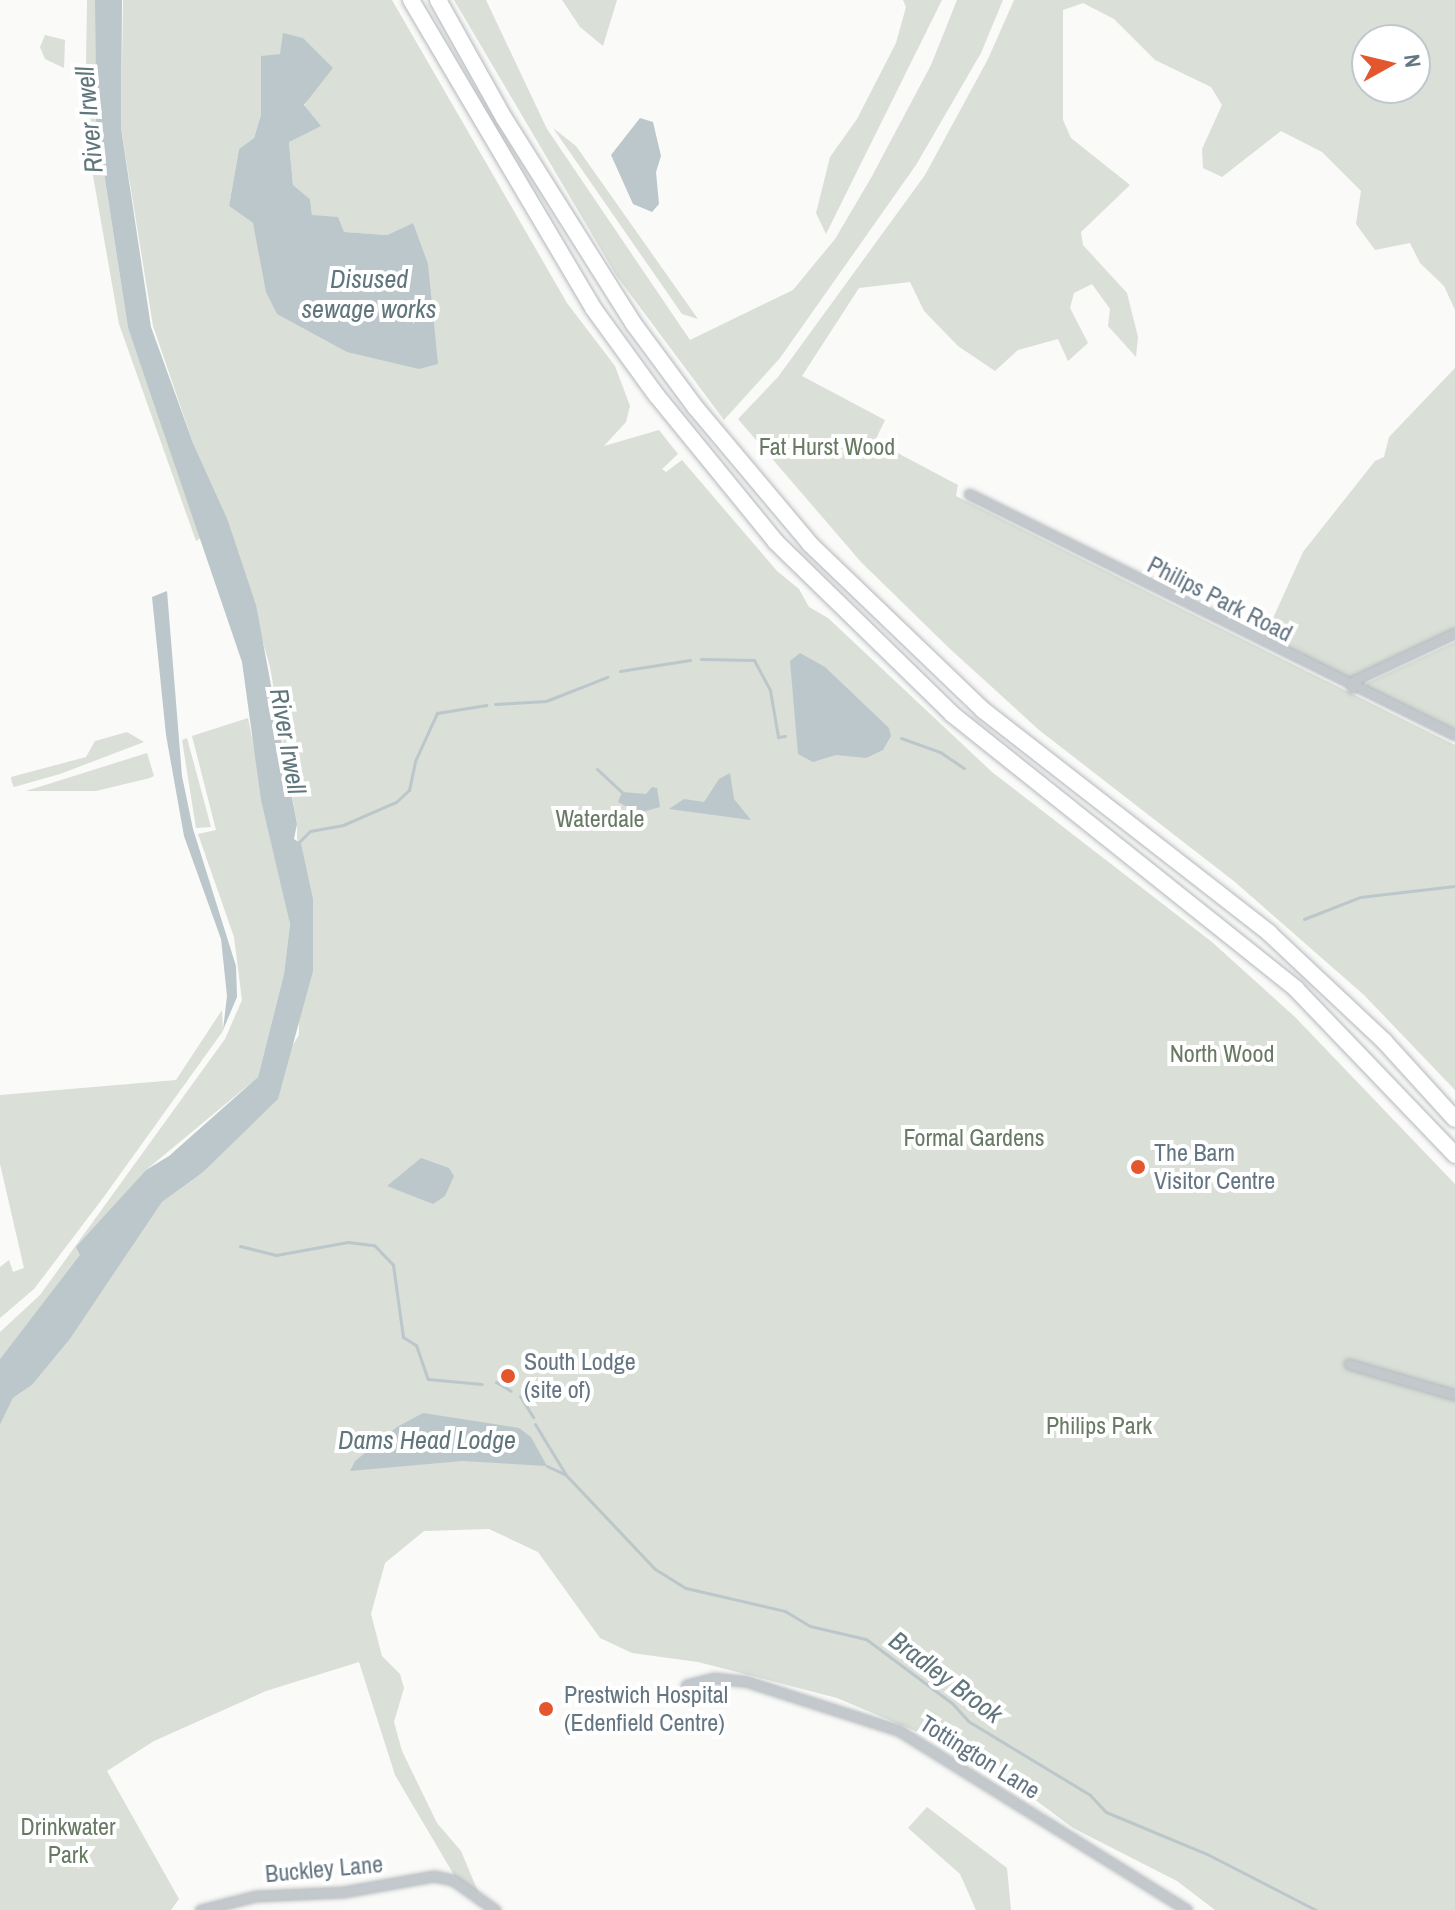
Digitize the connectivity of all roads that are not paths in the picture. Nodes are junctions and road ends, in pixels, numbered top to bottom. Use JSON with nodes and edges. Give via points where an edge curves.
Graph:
{"nodes":[{"id":1,"x":411,"y":0,"type":"edge"},
{"id":2,"x":438,"y":0,"type":"edge"},
{"id":3,"x":969,"y":494,"type":"dead end"},
{"id":4,"x":1455,"y":633,"type":"edge"},
{"id":5,"x":1352,"y":688,"type":"junction"},
{"id":6,"x":1455,"y":735,"type":"edge"},
{"id":7,"x":1455,"y":1119,"type":"edge"},
{"id":8,"x":1455,"y":1155,"type":"edge"},
{"id":9,"x":1349,"y":1364,"type":"dead end"},
{"id":10,"x":1455,"y":1395,"type":"edge"},
{"id":11,"x":686,"y":1685,"type":"dead end"},
{"id":12,"x":200,"y":1910,"type":"edge"},
{"id":13,"x":495,"y":1910,"type":"edge"},
{"id":14,"x":1187,"y":1910,"type":"edge"}],
"edges":[{"from":1,"to":8,"type":"highway","via":[[593,308],[666,408],[776,542],[952,714],[1286,979]]},
{"from":2,"to":7,"type":"highway","via":[[504,118],[633,323],[810,544],[983,710],[1269,933],[1366,1023]]},
{"from":3,"to":5,"type":"street","name":"Philips Park Road"},
{"from":4,"to":5,"type":"street","via":[[1355,680]]},
{"from":5,"to":6,"type":"street","name":"Philips Park Road"},
{"from":9,"to":10,"type":"street"},
{"from":11,"to":14,"type":"street","name":"Tottington Lane","via":[[714,1678],[745,1681],[898,1730]]},
{"from":12,"to":13,"type":"street","name":"Buckley Lane","via":[[278,1893],[343,1892],[434,1876],[453,1880]]}]}
